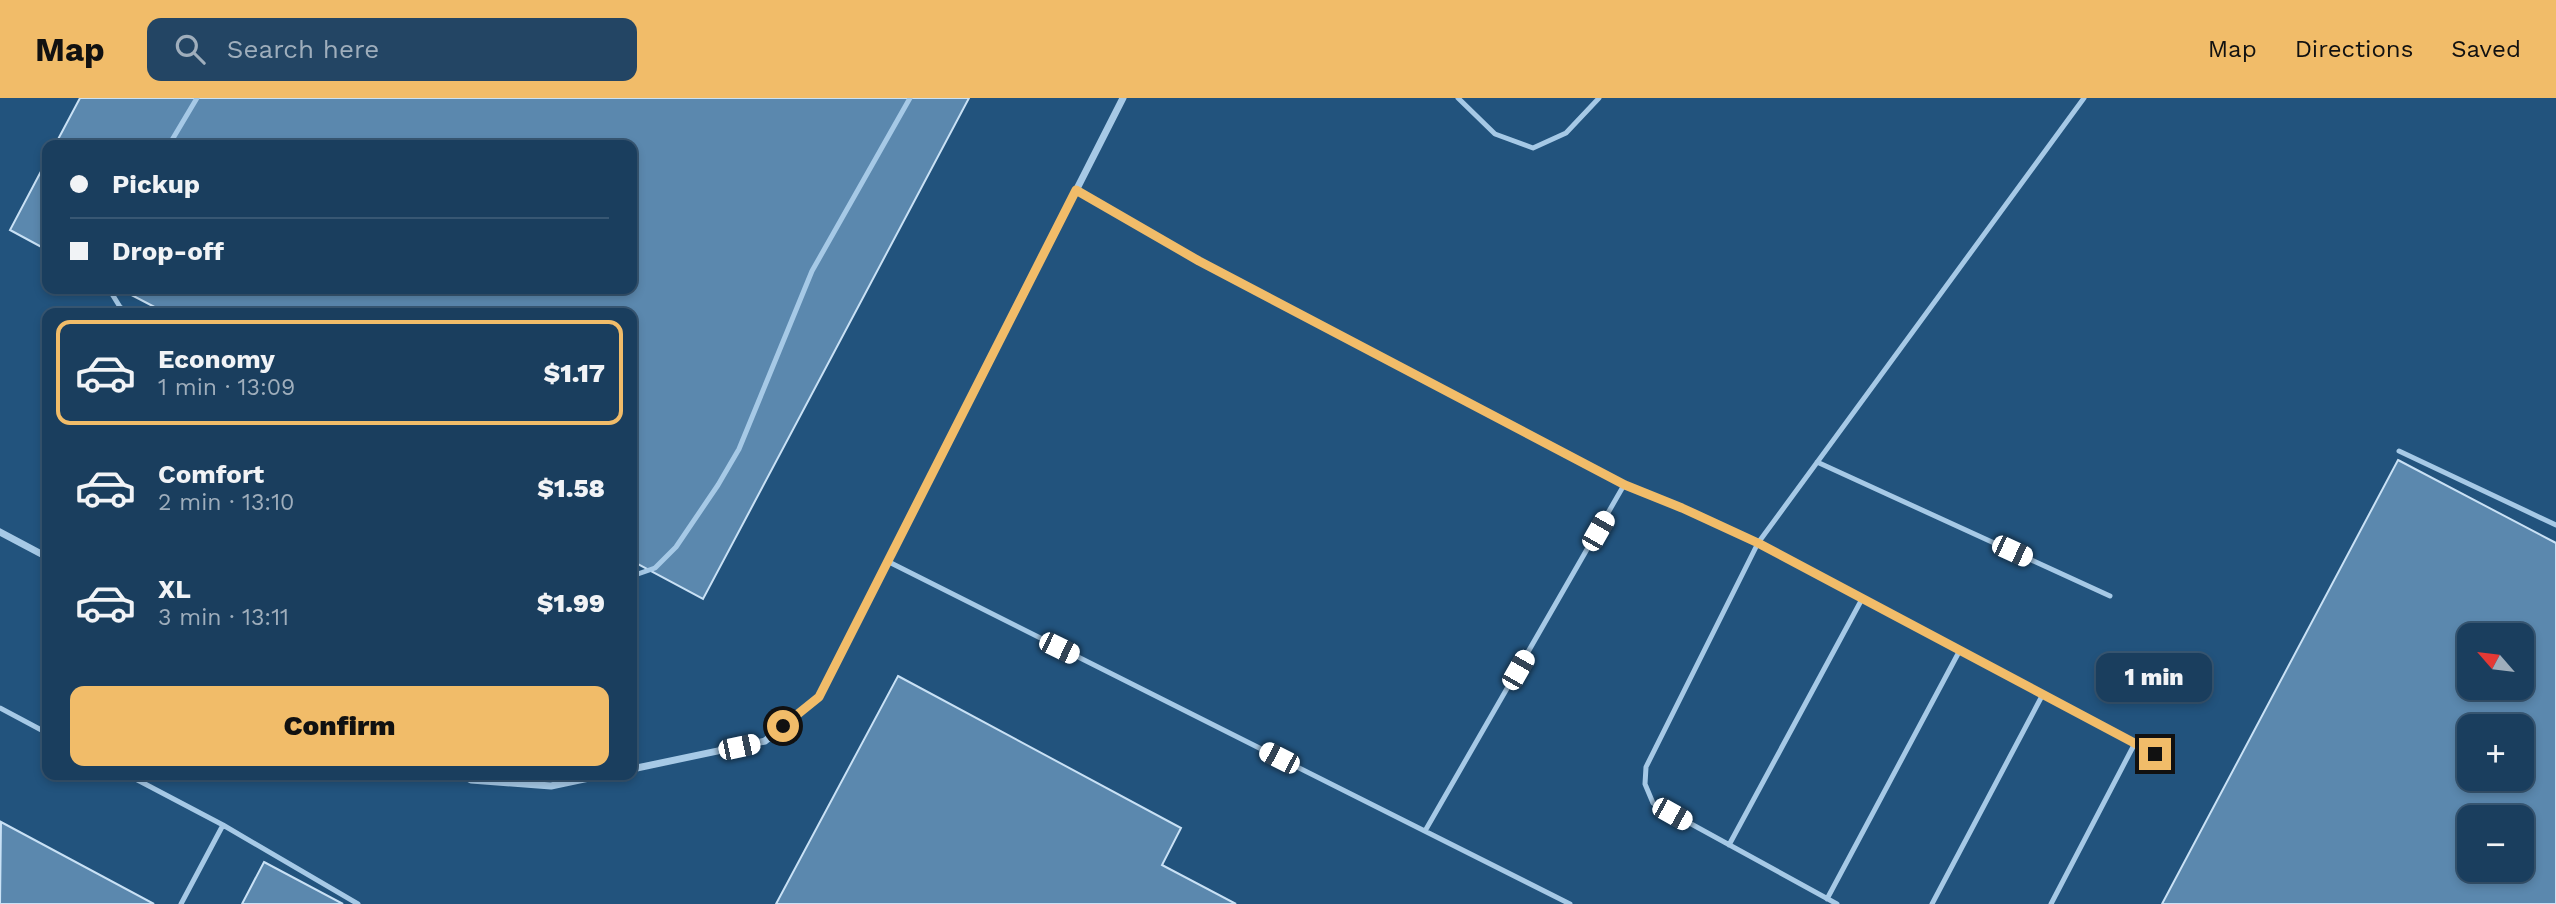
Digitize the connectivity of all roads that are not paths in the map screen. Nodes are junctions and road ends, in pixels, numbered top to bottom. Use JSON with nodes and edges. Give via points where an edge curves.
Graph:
{"nodes":[{"id":1,"x":197,"y":98,"type":"edge"},
{"id":2,"x":909,"y":98,"type":"edge"},
{"id":3,"x":1123,"y":98,"type":"edge"},
{"id":4,"x":1458,"y":98,"type":"edge"},
{"id":5,"x":1599,"y":98,"type":"edge"},
{"id":6,"x":2084,"y":98,"type":"edge"},
{"id":7,"x":172,"y":140,"type":"edge"},
{"id":8,"x":1076,"y":190,"type":"junction"},
{"id":9,"x":2399,"y":451,"type":"dead end"},
{"id":10,"x":1817,"y":462,"type":"junction"},
{"id":11,"x":1625,"y":485,"type":"junction"},
{"id":12,"x":2556,"y":524,"type":"edge"},
{"id":13,"x":0,"y":532,"type":"edge"},
{"id":14,"x":1758,"y":543,"type":"junction"},
{"id":15,"x":42,"y":554,"type":"edge"},
{"id":16,"x":888,"y":562,"type":"junction"},
{"id":17,"x":637,"y":574,"type":"edge"},
{"id":18,"x":2110,"y":596,"type":"dead end"},
{"id":19,"x":1862,"y":598,"type":"junction"},
{"id":20,"x":1960,"y":650,"type":"junction"},
{"id":21,"x":2043,"y":694,"type":"junction"},
{"id":22,"x":0,"y":708,"type":"edge"},
{"id":23,"x":42,"y":730,"type":"edge"},
{"id":24,"x":2135,"y":743,"type":"junction"},
{"id":25,"x":2155,"y":754,"type":"dead end"},
{"id":26,"x":637,"y":768,"type":"edge"},
{"id":27,"x":137,"y":780,"type":"edge"},
{"id":28,"x":471,"y":780,"type":"edge"},
{"id":29,"x":579,"y":780,"type":"edge"},
{"id":30,"x":222,"y":825,"type":"junction"},
{"id":31,"x":1425,"y":831,"type":"junction"},
{"id":32,"x":1729,"y":845,"type":"junction"},
{"id":33,"x":1827,"y":899,"type":"junction"},
{"id":34,"x":181,"y":904,"type":"edge"},
{"id":35,"x":358,"y":904,"type":"edge"},
{"id":36,"x":1570,"y":904,"type":"edge"},
{"id":37,"x":1836,"y":904,"type":"edge"},
{"id":38,"x":1932,"y":904,"type":"edge"},
{"id":39,"x":2051,"y":904,"type":"edge"}],
"edges":[{"from":1,"to":7,"type":"lane"},
{"from":2,"to":17,"type":"lane","via":[[812,271],[738,449],[718,485],[676,547],[656,568]]},
{"from":3,"to":8,"type":"street"},
{"from":4,"to":5,"type":"lane","via":[[1495,134],[1532,148],[1566,133]]},
{"from":6,"to":10,"type":"lane"},
{"from":8,"to":11,"type":"lane","via":[[1199,261]]},
{"from":8,"to":16,"type":"street"},
{"from":9,"to":12,"type":"lane"},
{"from":10,"to":14,"type":"lane"},
{"from":10,"to":18,"type":"lane"},
{"from":11,"to":14,"type":"lane"},
{"from":11,"to":31,"type":"lane"},
{"from":13,"to":15,"type":"street"},
{"from":14,"to":19,"type":"lane"},
{"from":14,"to":32,"type":"lane","via":[[1646,767],[1645,784],[1653,803]]},
{"from":16,"to":26,"type":"street","via":[[819,697],[765,741]]},
{"from":16,"to":31,"type":"lane"},
{"from":19,"to":20,"type":"lane"},
{"from":19,"to":32,"type":"lane"},
{"from":20,"to":21,"type":"lane"},
{"from":20,"to":33,"type":"lane"},
{"from":21,"to":24,"type":"lane"},
{"from":21,"to":38,"type":"lane"},
{"from":22,"to":23,"type":"lane"},
{"from":24,"to":25,"type":"lane"},
{"from":24,"to":39,"type":"lane"},
{"from":27,"to":30,"type":"lane"},
{"from":28,"to":29,"type":"street","via":[[551,786]]},
{"from":30,"to":34,"type":"lane"},
{"from":30,"to":35,"type":"lane"},
{"from":31,"to":36,"type":"lane"},
{"from":32,"to":33,"type":"lane"},
{"from":33,"to":37,"type":"lane"}]}
